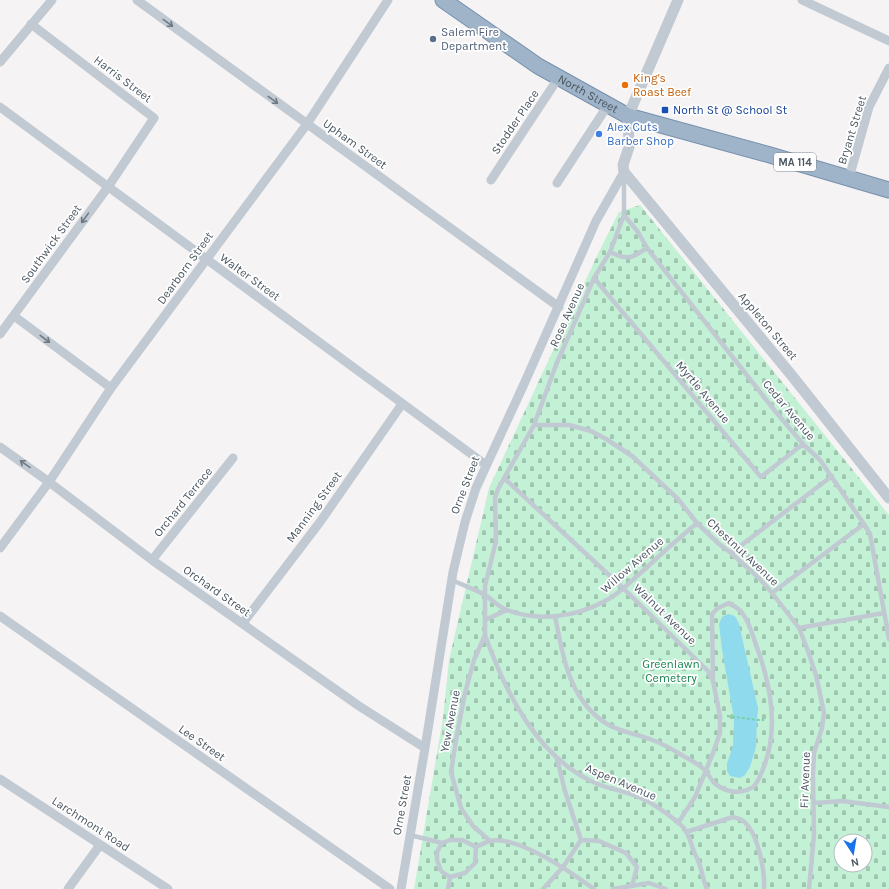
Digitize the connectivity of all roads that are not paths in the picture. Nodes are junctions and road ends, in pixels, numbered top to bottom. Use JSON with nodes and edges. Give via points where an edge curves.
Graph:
{"nodes":[{"id":1,"x":52,"y":0,"type":"edge"},
{"id":2,"x":137,"y":0,"type":"edge"},
{"id":3,"x":388,"y":0,"type":"edge"},
{"id":4,"x":443,"y":0,"type":"edge"},
{"id":5,"x":678,"y":0,"type":"edge"},
{"id":6,"x":802,"y":0,"type":"edge"},
{"id":7,"x":31,"y":24,"type":"junction"},
{"id":8,"x":889,"y":41,"type":"edge"},
{"id":9,"x":0,"y":62,"type":"edge"},
{"id":10,"x":889,"y":68,"type":"edge"},
{"id":11,"x":559,"y":77,"type":"junction"},
{"id":12,"x":608,"y":105,"type":"junction"},
{"id":13,"x":0,"y":107,"type":"edge"},
{"id":14,"x":628,"y":116,"type":"junction"},
{"id":15,"x":307,"y":124,"type":"junction"},
{"id":16,"x":624,"y":172,"type":"junction"},
{"id":17,"x":850,"y":178,"type":"junction"},
{"id":18,"x":491,"y":180,"type":"dead end"},
{"id":19,"x":557,"y":183,"type":"dead end"},
{"id":20,"x":108,"y":187,"type":"junction"},
{"id":21,"x":889,"y":190,"type":"edge"},
{"id":22,"x":624,"y":215,"type":"junction"},
{"id":23,"x":647,"y":248,"type":"junction"},
{"id":24,"x":610,"y":252,"type":"junction"},
{"id":25,"x":206,"y":259,"type":"junction"},
{"id":26,"x":594,"y":278,"type":"junction"},
{"id":27,"x":559,"y":307,"type":"junction"},
{"id":28,"x":14,"y":316,"type":"junction"},
{"id":29,"x":0,"y":334,"type":"edge"},
{"id":30,"x":111,"y":388,"type":"junction"},
{"id":31,"x":402,"y":404,"type":"junction"},
{"id":32,"x":534,"y":425,"type":"junction"},
{"id":33,"x":803,"y":444,"type":"junction"},
{"id":34,"x":0,"y":447,"type":"edge"},
{"id":35,"x":233,"y":458,"type":"dead end"},
{"id":36,"x":486,"y":465,"type":"junction"},
{"id":37,"x":832,"y":476,"type":"junction"},
{"id":38,"x":504,"y":478,"type":"junction"},
{"id":39,"x":49,"y":482,"type":"junction"},
{"id":40,"x":889,"y":498,"type":"edge"},
{"id":41,"x":697,"y":522,"type":"junction"},
{"id":42,"x":864,"y":524,"type":"junction"},
{"id":43,"x":0,"y":548,"type":"edge"},
{"id":44,"x":731,"y":553,"type":"junction"},
{"id":45,"x":152,"y":560,"type":"junction"},
{"id":46,"x":452,"y":580,"type":"junction"},
{"id":47,"x":623,"y":588,"type":"junction"},
{"id":48,"x":772,"y":593,"type":"junction"},
{"id":49,"x":486,"y":595,"type":"junction"},
{"id":50,"x":506,"y":610,"type":"junction"},
{"id":51,"x":884,"y":613,"type":"junction"},
{"id":52,"x":0,"y":616,"type":"edge"},
{"id":53,"x":556,"y":616,"type":"junction"},
{"id":54,"x":485,"y":620,"type":"junction"},
{"id":55,"x":243,"y":623,"type":"junction"},
{"id":56,"x":798,"y":628,"type":"junction"},
{"id":57,"x":485,"y":635,"type":"junction"},
{"id":58,"x":889,"y":636,"type":"edge"},
{"id":59,"x":713,"y":681,"type":"junction"},
{"id":60,"x":425,"y":748,"type":"junction"},
{"id":61,"x":557,"y":759,"type":"junction"},
{"id":62,"x":706,"y":770,"type":"junction"},
{"id":63,"x":0,"y":779,"type":"edge"},
{"id":64,"x":814,"y":803,"type":"junction"},
{"id":65,"x":889,"y":807,"type":"edge"},
{"id":66,"x":678,"y":823,"type":"junction"},
{"id":67,"x":686,"y":832,"type":"junction"},
{"id":68,"x":410,"y":835,"type":"junction"},
{"id":69,"x":580,"y":840,"type":"junction"},
{"id":70,"x":490,"y":841,"type":"junction"},
{"id":71,"x":442,"y":843,"type":"junction"},
{"id":72,"x":100,"y":845,"type":"junction"},
{"id":73,"x":476,"y":847,"type":"junction"},
{"id":74,"x":563,"y":867,"type":"junction"},
{"id":75,"x":450,"y":877,"type":"junction"},
{"id":76,"x":632,"y":886,"type":"junction"},
{"id":77,"x":68,"y":889,"type":"edge"},
{"id":78,"x":168,"y":889,"type":"edge"},
{"id":79,"x":390,"y":889,"type":"edge"},
{"id":80,"x":401,"y":889,"type":"edge"},
{"id":81,"x":448,"y":889,"type":"edge"},
{"id":82,"x":543,"y":889,"type":"edge"},
{"id":83,"x":594,"y":889,"type":"edge"},
{"id":84,"x":613,"y":889,"type":"edge"},
{"id":85,"x":666,"y":889,"type":"edge"},
{"id":86,"x":707,"y":889,"type":"edge"},
{"id":87,"x":764,"y":889,"type":"edge"},
{"id":88,"x":808,"y":889,"type":"edge"}],
"edges":[{"from":1,"to":7,"type":"street"},
{"from":2,"to":15,"type":"street","name":"Upham Street","one_way":true},
{"from":3,"to":15,"type":"street","name":"Dearborn Street"},
{"from":4,"to":11,"type":"highway","name":"North Street","number":"MA 114","via":[[538,66]]},
{"from":5,"to":14,"type":"street"},
{"from":6,"to":8,"type":"street"},
{"from":7,"to":9,"type":"street"},
{"from":7,"to":20,"type":"street","name":"Harris Street","via":[[154,118]]},
{"from":10,"to":17,"type":"street","name":"Bryant Street","via":[[869,107]]},
{"from":11,"to":12,"type":"highway","name":"North Street","number":"MA 114"},
{"from":11,"to":18,"type":"street","name":"Stodder Place"},
{"from":12,"to":14,"type":"highway","name":"North Street","number":"MA 114"},
{"from":12,"to":19,"type":"street"},
{"from":13,"to":20,"type":"street","name":"Walter Street"},
{"from":14,"to":16,"type":"street","name":"Orne Street","via":[[629,147],[623,165]]},
{"from":14,"to":17,"type":"highway","name":"North Street","number":"MA 114"},
{"from":15,"to":25,"type":"street","name":"Dearborn Street"},
{"from":15,"to":27,"type":"street","name":"Upham Street"},
{"from":16,"to":22,"type":"lane"},
{"from":16,"to":27,"type":"street","name":"Orne Street","via":[[596,221]]},
{"from":16,"to":40,"type":"street","name":"Appleton Street"},
{"from":17,"to":21,"type":"highway","name":"North Street","number":"MA 114"},
{"from":20,"to":25,"type":"street","name":"Walter Street"},
{"from":20,"to":28,"type":"street","name":"Southwick Street","one_way":true},
{"from":22,"to":23,"type":"lane","name":"Cedar Avenue"},
{"from":22,"to":24,"type":"lane","name":"Rose Avenue"},
{"from":23,"to":24,"type":"lane","via":[[632,257],[622,258]]},
{"from":23,"to":33,"type":"lane","name":"Cedar Avenue"},
{"from":24,"to":26,"type":"lane","name":"Rose Avenue"},
{"from":25,"to":30,"type":"street","name":"Dearborn Street"},
{"from":25,"to":31,"type":"street","name":"Walter Street"},
{"from":26,"to":32,"type":"lane","name":"Rose Avenue","via":[[556,365]]},
{"from":26,"to":33,"type":"lane","name":"Myrtle Avenue","via":[[761,477]]},
{"from":27,"to":36,"type":"street","name":"Orne Street"},
{"from":28,"to":29,"type":"street","name":"Southwick Street"},
{"from":28,"to":30,"type":"street","one_way":true},
{"from":30,"to":39,"type":"street","name":"Dearborn Street"},
{"from":31,"to":36,"type":"street","name":"Walter Street"},
{"from":31,"to":55,"type":"street","name":"Manning Street","via":[[320,522]]},
{"from":32,"to":38,"type":"lane","name":"Rose Avenue"},
{"from":32,"to":41,"type":"lane","name":"Chestnut Avenue","via":[[569,425],[591,431],[606,439],[632,456],[678,499]]},
{"from":33,"to":37,"type":"lane","name":"Cedar Avenue"},
{"from":39,"to":34,"type":"street","name":"Orchard Street","one_way":true},
{"from":35,"to":45,"type":"street","name":"Orchard Terrace"},
{"from":36,"to":46,"type":"street","name":"Orne Street","via":[[465,522]]},
{"from":37,"to":42,"type":"lane","name":"Cedar Avenue"},
{"from":37,"to":44,"type":"lane"},
{"from":38,"to":47,"type":"lane","name":"Walnut Avenue"},
{"from":38,"to":49,"type":"lane","name":"Yew Avenue","via":[[496,498],[496,541],[485,586]]},
{"from":39,"to":43,"type":"street","name":"Dearborn Street"},
{"from":39,"to":45,"type":"street","name":"Orchard Street"},
{"from":41,"to":44,"type":"lane","name":"Chestnut Avenue","via":[[718,544]]},
{"from":41,"to":47,"type":"lane","name":"Willow Avenue"},
{"from":42,"to":48,"type":"lane"},
{"from":42,"to":51,"type":"lane","name":"Cedar Avenue","via":[[870,534]]},
{"from":44,"to":48,"type":"lane","name":"Chestnut Avenue"},
{"from":45,"to":55,"type":"street","name":"Orchard Street"},
{"from":46,"to":49,"type":"lane","name":"Willow Avenue"},
{"from":46,"to":60,"type":"street","name":"Orne Street"},
{"from":47,"to":53,"type":"lane","name":"Willow Avenue","via":[[592,608]]},
{"from":47,"to":59,"type":"lane","name":"Walnut Avenue","via":[[700,662]]},
{"from":48,"to":56,"type":"lane","name":"Chestnut Avenue"},
{"from":49,"to":50,"type":"lane","name":"Willow Avenue"},
{"from":49,"to":54,"type":"lane","name":"Yew Avenue"},
{"from":50,"to":53,"type":"lane","name":"Willow Avenue","via":[[536,616]]},
{"from":50,"to":54,"type":"lane"},
{"from":51,"to":56,"type":"lane"},
{"from":51,"to":58,"type":"lane","name":"Cedar Avenue"},
{"from":52,"to":79,"type":"street","name":"Lee Street"},
{"from":53,"to":62,"type":"lane","via":[[562,652],[575,688],[598,718],[613,728],[662,744]]},
{"from":54,"to":57,"type":"lane","name":"Yew Avenue"},
{"from":55,"to":60,"type":"street","name":"Orchard Street","via":[[359,706]]},
{"from":56,"to":64,"type":"lane","name":"Fir Avenue","via":[[816,675],[824,713],[814,753]]},
{"from":57,"to":61,"type":"lane","name":"Aspen Avenue","via":[[495,664],[517,705],[535,734]]},
{"from":57,"to":70,"type":"lane","name":"Yew Avenue","via":[[474,660],[451,772],[461,808],[473,826]]},
{"from":59,"to":62,"type":"lane","name":"Walnut Avenue","via":[[720,716],[720,733]]},
{"from":59,"to":62,"type":"lane","via":[[712,614],[718,608],[729,604],[744,614],[770,693],[771,719],[767,760],[753,787],[743,791],[729,791],[712,781]]},
{"from":60,"to":68,"type":"street","name":"Orne Street"},
{"from":61,"to":66,"type":"lane","name":"Aspen Avenue","via":[[579,775],[600,785],[642,799]]},
{"from":61,"to":69,"type":"lane"},
{"from":62,"to":66,"type":"lane","name":"Walnut Avenue","via":[[695,797]]},
{"from":63,"to":72,"type":"street","name":"Larchmont Road"},
{"from":64,"to":65,"type":"lane","via":[[842,801]]},
{"from":64,"to":88,"type":"lane","name":"Fir Avenue","via":[[814,835]]},
{"from":66,"to":67,"type":"lane","name":"Aspen Avenue"},
{"from":67,"to":86,"type":"lane","name":"Aspen Avenue"},
{"from":67,"to":87,"type":"lane","via":[[733,816],[742,820],[756,841],[761,857]]},
{"from":68,"to":71,"type":"lane"},
{"from":68,"to":80,"type":"street","name":"Orne Street"},
{"from":69,"to":74,"type":"lane"},
{"from":69,"to":76,"type":"lane","via":[[599,842],[626,853],[636,867]]},
{"from":70,"to":73,"type":"lane"},
{"from":70,"to":74,"type":"lane","via":[[508,841]]},
{"from":71,"to":73,"type":"lane","via":[[462,840]]},
{"from":71,"to":75,"type":"lane","via":[[437,852],[437,860],[441,872]]},
{"from":72,"to":77,"type":"street"},
{"from":72,"to":78,"type":"street","name":"Larchmont Road"},
{"from":73,"to":75,"type":"lane","via":[[476,863],[465,873]]},
{"from":74,"to":82,"type":"lane"},
{"from":74,"to":83,"type":"lane"},
{"from":75,"to":81,"type":"lane"},
{"from":76,"to":84,"type":"lane"},
{"from":76,"to":85,"type":"lane","via":[[649,883]]}]}
